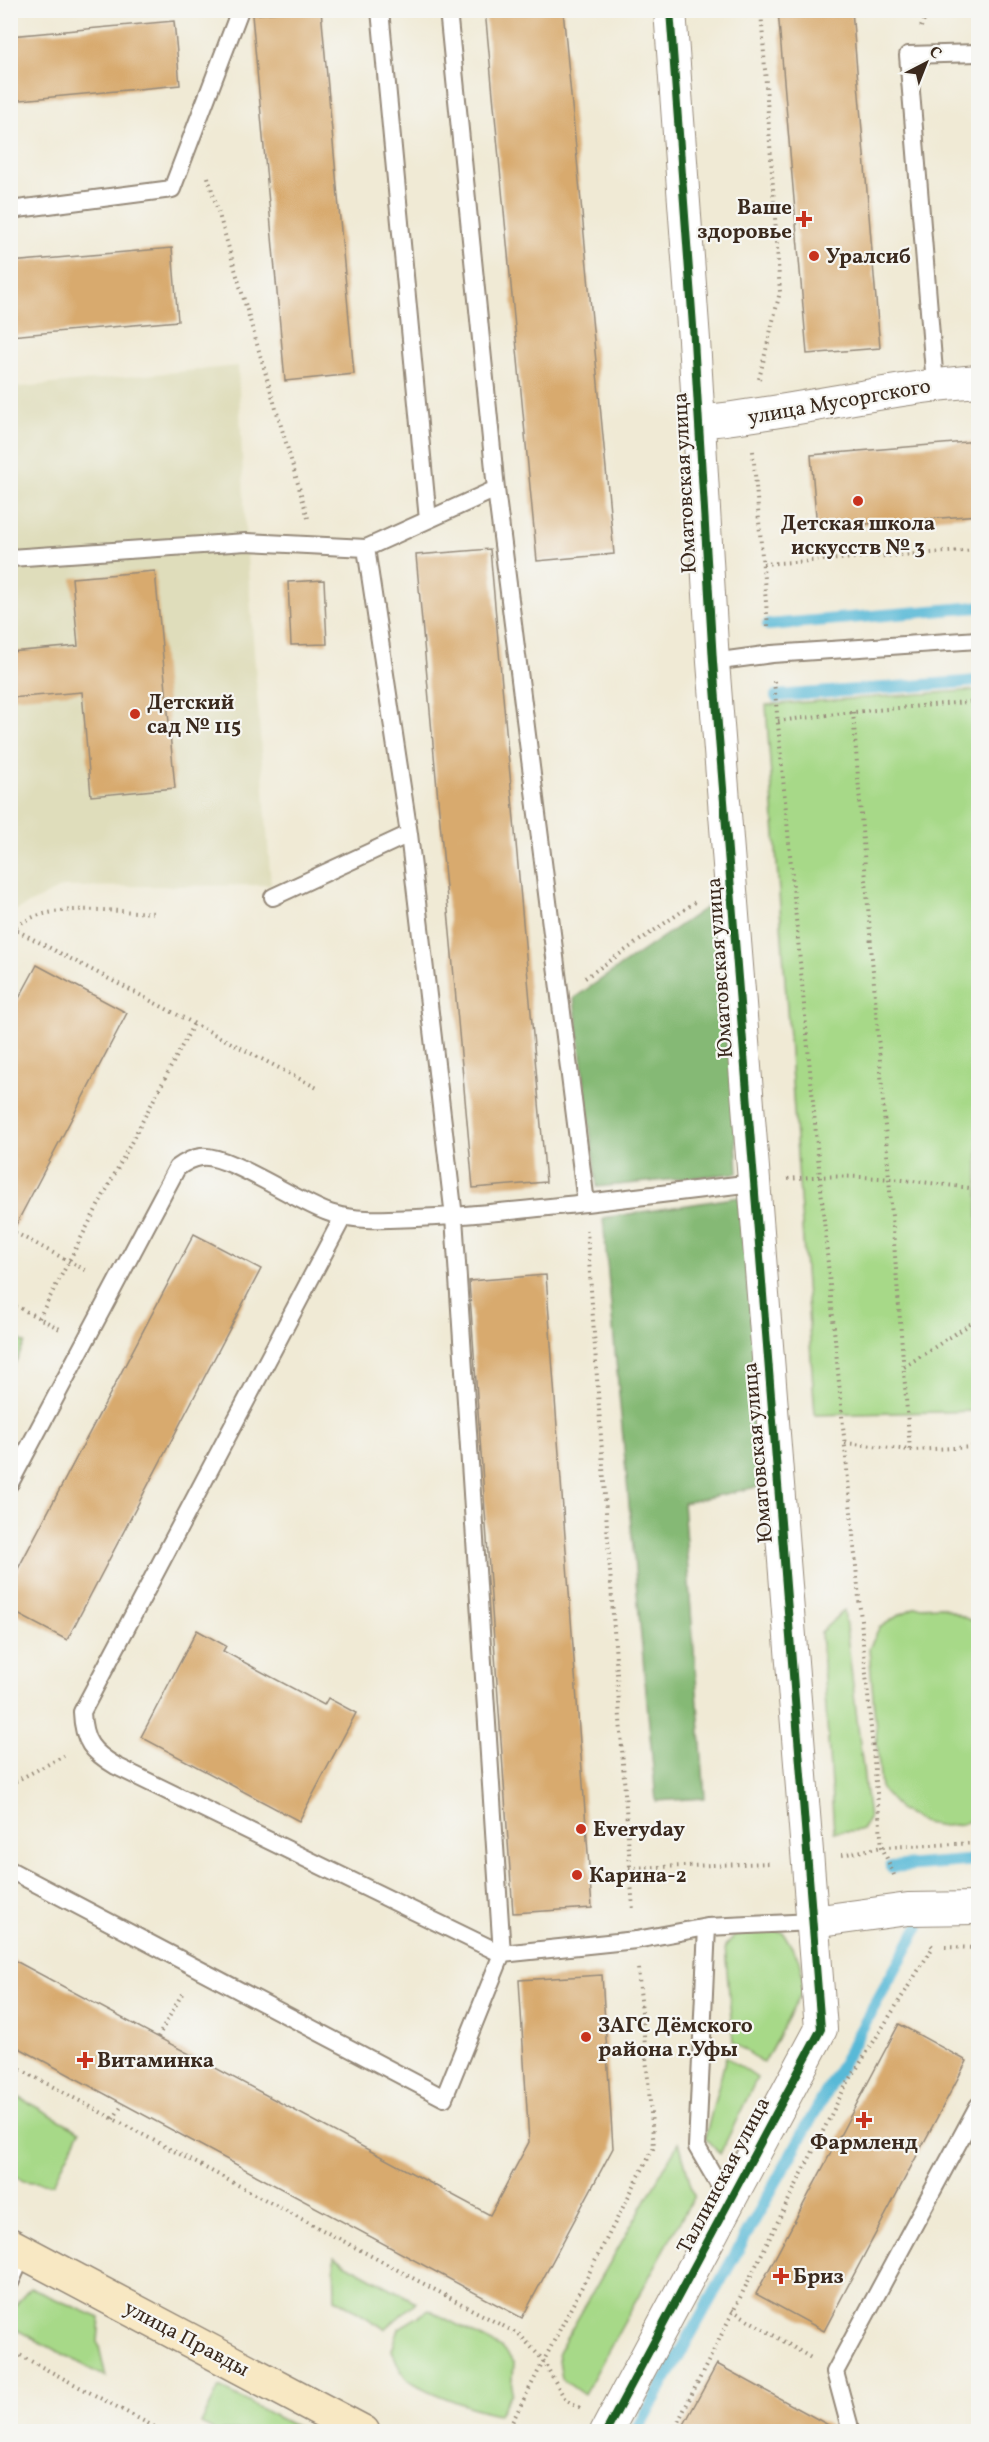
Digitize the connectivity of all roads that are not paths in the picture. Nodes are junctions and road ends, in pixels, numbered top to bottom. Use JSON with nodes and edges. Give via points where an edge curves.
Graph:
{"nodes":[{"id":1,"x":240,"y":10,"type":"edge"},
{"id":2,"x":380,"y":10,"type":"edge"},
{"id":3,"x":448,"y":10,"type":"edge"},
{"id":4,"x":670,"y":10,"type":"edge"},
{"id":5,"x":978,"y":53,"type":"edge"},
{"id":6,"x":10,"y":210,"type":"edge"},
{"id":7,"x":978,"y":381,"type":"edge"},
{"id":8,"x":935,"y":384,"type":"junction"},
{"id":9,"x":699,"y":422,"type":"junction"},
{"id":10,"x":496,"y":489,"type":"junction"},
{"id":11,"x":428,"y":520,"type":"junction"},
{"id":12,"x":366,"y":548,"type":"junction"},
{"id":13,"x":10,"y":558,"type":"edge"},
{"id":14,"x":978,"y":640,"type":"edge"},
{"id":15,"x":712,"y":662,"type":"junction"},
{"id":16,"x":409,"y":834,"type":"junction"},
{"id":17,"x":273,"y":897,"type":"dead end"},
{"id":18,"x":753,"y":1183,"type":"junction"},
{"id":19,"x":586,"y":1203,"type":"junction"},
{"id":20,"x":342,"y":1217,"type":"junction"},
{"id":21,"x":454,"y":1217,"type":"junction"},
{"id":22,"x":10,"y":1483,"type":"edge"},
{"id":23,"x":10,"y":1870,"type":"edge"},
{"id":24,"x":978,"y":1908,"type":"edge"},
{"id":25,"x":813,"y":1922,"type":"junction"},
{"id":26,"x":707,"y":1927,"type":"junction"},
{"id":27,"x":502,"y":1954,"type":"junction"},
{"id":28,"x":978,"y":2106,"type":"edge"},
{"id":29,"x":729,"y":2202,"type":"junction"},
{"id":30,"x":17,"y":2248,"type":"edge"},
{"id":31,"x":10,"y":2283,"type":"edge"},
{"id":32,"x":849,"y":2424,"type":"dead end"},
{"id":33,"x":608,"y":2428,"type":"edge"},
{"id":34,"x":363,"y":2432,"type":"edge"}],
"edges":[{"from":1,"to":6,"type":"lane","via":[[172,189]]},
{"from":2,"to":11,"type":"lane"},
{"from":3,"to":10,"type":"lane"},
{"from":4,"to":9,"type":"street","name":"Юматовская улица"},
{"from":5,"to":8,"type":"lane","via":[[908,55]]},
{"from":7,"to":8,"type":"street","name":"улица Мусоргского"},
{"from":8,"to":9,"type":"street","name":"улица Мусоргского","via":[[750,417]]},
{"from":9,"to":15,"type":"street","name":"Юматовская улица"},
{"from":10,"to":11,"type":"lane"},
{"from":10,"to":19,"type":"lane"},
{"from":11,"to":12,"type":"lane"},
{"from":12,"to":13,"type":"lane","via":[[246,542]]},
{"from":12,"to":16,"type":"lane"},
{"from":14,"to":15,"type":"lane","via":[[772,654]]},
{"from":15,"to":18,"type":"street","name":"Юматовская улица"},
{"from":16,"to":17,"type":"lane"},
{"from":16,"to":21,"type":"lane"},
{"from":18,"to":19,"type":"lane"},
{"from":18,"to":25,"type":"street","name":"Юматовская улица"},
{"from":19,"to":21,"type":"lane"},
{"from":20,"to":21,"type":"lane"},
{"from":20,"to":22,"type":"lane","via":[[219,1158],[202,1156],[177,1168]]},
{"from":20,"to":27,"type":"lane","via":[[82,1712],[83,1726],[98,1755],[116,1766]]},
{"from":21,"to":27,"type":"lane"},
{"from":23,"to":27,"type":"lane","via":[[444,2098]]},
{"from":24,"to":25,"type":"street","via":[[908,1909]]},
{"from":25,"to":26,"type":"lane"},
{"from":25,"to":29,"type":"street","name":"Таллинская улица","via":[[821,2029]]},
{"from":26,"to":27,"type":"lane","via":[[636,1940]]},
{"from":26,"to":29,"type":"lane","via":[[697,2147]]},
{"from":28,"to":32,"type":"lane","via":[[835,2372]]},
{"from":29,"to":33,"type":"street","name":"Таллинская улица"},
{"from":30,"to":31,"type":"lane"},
{"from":30,"to":34,"type":"main road","name":"улица Правды"}]}
